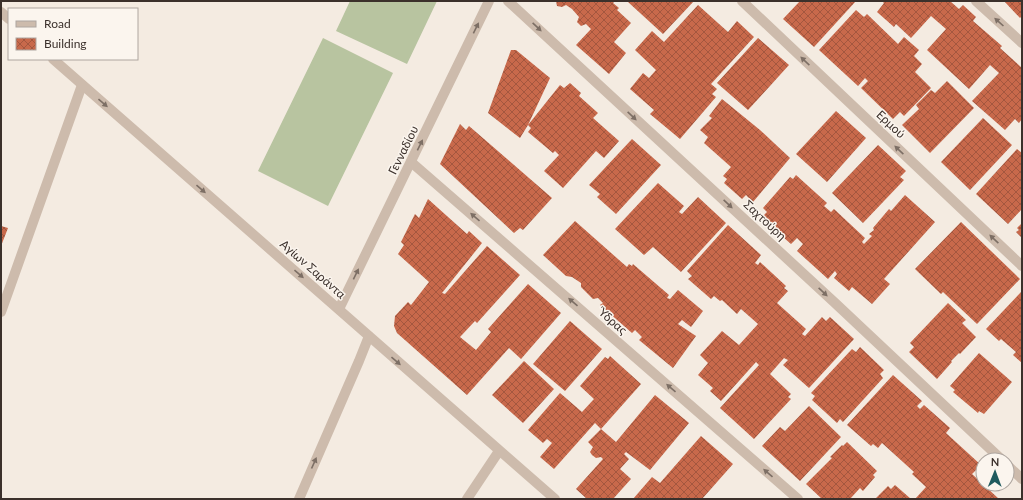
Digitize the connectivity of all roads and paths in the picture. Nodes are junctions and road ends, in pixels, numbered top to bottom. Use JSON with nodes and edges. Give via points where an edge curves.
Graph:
{"nodes":[{"id":1,"x":489,"y":1,"type":"edge"},
{"id":2,"x":508,"y":1,"type":"edge"},
{"id":3,"x":742,"y":1,"type":"edge"},
{"id":4,"x":976,"y":1,"type":"edge"},
{"id":5,"x":1022,"y":43,"type":"edge"},
{"id":6,"x":54,"y":60,"type":"edge"},
{"id":7,"x":82,"y":85,"type":"junction"},
{"id":8,"x":411,"y":162,"type":"junction"},
{"id":9,"x":1022,"y":266,"type":"edge"},
{"id":10,"x":339,"y":309,"type":"junction"},
{"id":11,"x":1,"y":312,"type":"edge"},
{"id":12,"x":369,"y":336,"type":"junction"},
{"id":13,"x":498,"y":451,"type":"junction"},
{"id":14,"x":993,"y":452,"type":"edge"},
{"id":15,"x":298,"y":499,"type":"edge"},
{"id":16,"x":467,"y":499,"type":"edge"},
{"id":17,"x":555,"y":499,"type":"edge"},
{"id":18,"x":798,"y":499,"type":"edge"}],
"edges":[{"from":8,"to":1,"type":"street","name":"Γενναδίου","one_way":true},
{"from":2,"to":14,"type":"street","name":"Σαχτούρη","one_way":true},
{"from":9,"to":3,"type":"street","name":"Ερμού","one_way":true},
{"from":5,"to":4,"type":"street","one_way":true},
{"from":6,"to":7,"type":"street","name":"Αγίων Σαράντα"},
{"from":7,"to":10,"type":"street","name":"Αγίων Σαράντα","one_way":true},
{"from":7,"to":11,"type":"street"},
{"from":10,"to":8,"type":"street","name":"Γενναδίου","one_way":true},
{"from":18,"to":8,"type":"street","name":"Ύδρας","one_way":true},
{"from":10,"to":12,"type":"street","name":"Αγίων Σαράντα"},
{"from":12,"to":13,"type":"street","name":"Αγίων Σαράντα","one_way":true},
{"from":15,"to":12,"type":"street","one_way":true},
{"from":13,"to":16,"type":"street"},
{"from":13,"to":17,"type":"street","name":"Αγίων Σαράντα"}]}
